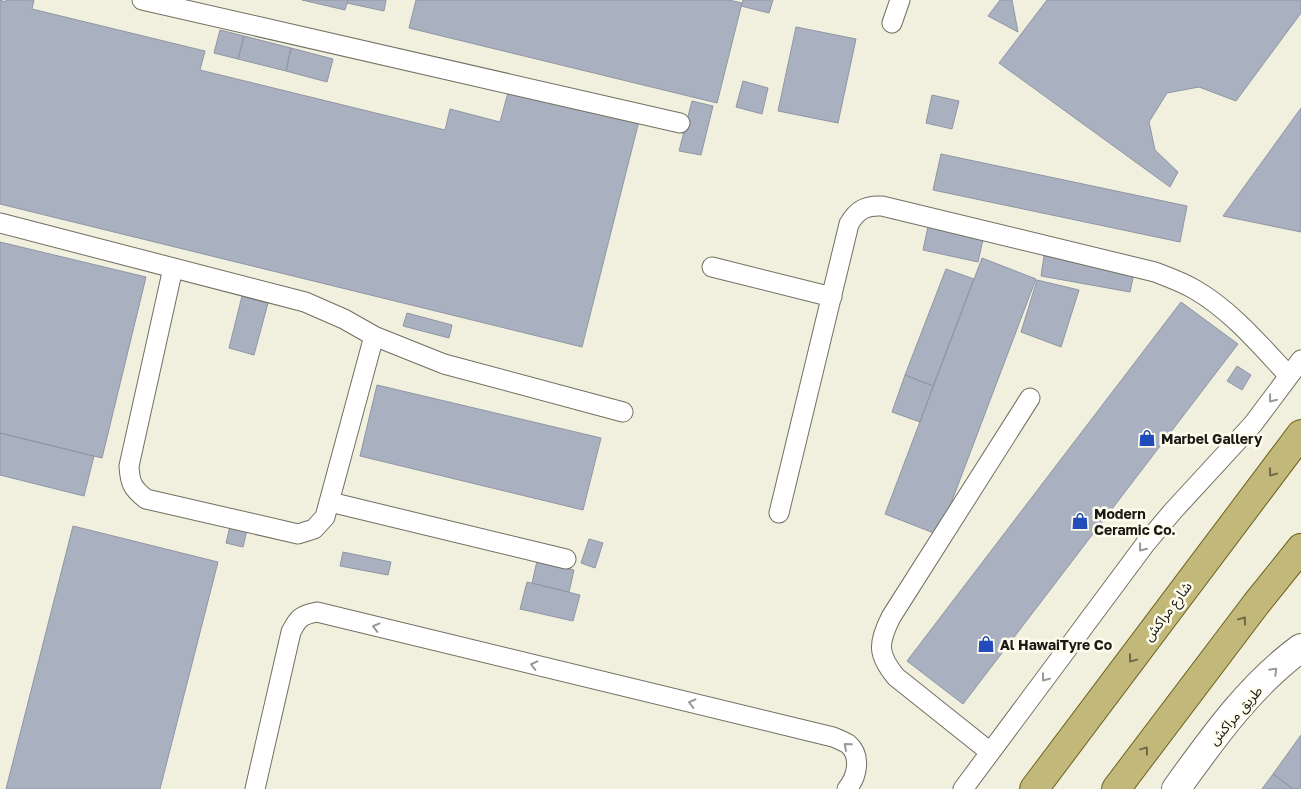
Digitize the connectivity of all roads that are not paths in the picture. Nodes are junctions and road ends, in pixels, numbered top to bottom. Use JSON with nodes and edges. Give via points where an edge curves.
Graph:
{"nodes":[{"id":1,"x":142,"y":0,"type":"edge"},
{"id":2,"x":900,"y":0,"type":"edge"},
{"id":3,"x":892,"y":23,"type":"dead end"},
{"id":4,"x":680,"y":123,"type":"dead end"},
{"id":5,"x":0,"y":223,"type":"edge"},
{"id":6,"x":712,"y":267,"type":"dead end"},
{"id":7,"x":173,"y":268,"type":"junction"},
{"id":8,"x":832,"y":297,"type":"junction"},
{"id":9,"x":374,"y":336,"type":"junction"},
{"id":10,"x":1301,"y":360,"type":"edge"},
{"id":11,"x":1289,"y":376,"type":"junction"},
{"id":12,"x":1030,"y":398,"type":"dead end"},
{"id":13,"x":623,"y":412,"type":"dead end"},
{"id":14,"x":1301,"y":434,"type":"edge"},
{"id":15,"x":330,"y":502,"type":"junction"},
{"id":16,"x":779,"y":514,"type":"dead end"},
{"id":17,"x":1301,"y":548,"type":"edge"},
{"id":18,"x":566,"y":559,"type":"dead end"},
{"id":19,"x":1301,"y":648,"type":"edge"},
{"id":20,"x":990,"y":752,"type":"junction"},
{"id":21,"x":255,"y":789,"type":"edge"},
{"id":22,"x":847,"y":789,"type":"edge"},
{"id":23,"x":963,"y":789,"type":"edge"},
{"id":24,"x":1034,"y":789,"type":"edge"},
{"id":25,"x":1116,"y":789,"type":"edge"},
{"id":26,"x":1176,"y":789,"type":"edge"}],
"edges":[{"from":1,"to":4,"type":"lane"},
{"from":2,"to":3,"type":"lane"},
{"from":5,"to":7,"type":"lane"},
{"from":6,"to":8,"type":"lane"},
{"from":7,"to":9,"type":"lane","via":[[304,302]]},
{"from":7,"to":15,"type":"lane","via":[[130,466],[130,479],[136,491],[146,499],[298,534],[314,529],[325,517]]},
{"from":8,"to":11,"type":"lane","via":[[849,224],[862,208],[882,206],[1155,272],[1175,280],[1194,289],[1229,314]]},
{"from":8,"to":16,"type":"lane"},
{"from":9,"to":13,"type":"lane","via":[[444,364]]},
{"from":9,"to":15,"type":"lane"},
{"from":10,"to":11,"type":"lane"},
{"from":11,"to":20,"type":"lane","one_way":true,"via":[[1253,424],[1146,543]]},
{"from":12,"to":20,"type":"lane","via":[[891,618],[883,632],[881,648],[885,664],[896,677]]},
{"from":14,"to":24,"type":"main road","name":"شارع مراكش","one_way":true},
{"from":15,"to":18,"type":"lane"},
{"from":25,"to":17,"type":"main road","one_way":true},
{"from":26,"to":19,"type":"street","name":"طريق مراكش","one_way":true,"via":[[1226,722],[1275,670]]},
{"from":20,"to":23,"type":"lane"},
{"from":22,"to":21,"type":"lane","one_way":true,"via":[[857,768],[856,754],[833,737],[317,612],[297,620],[290,632]]}]}
